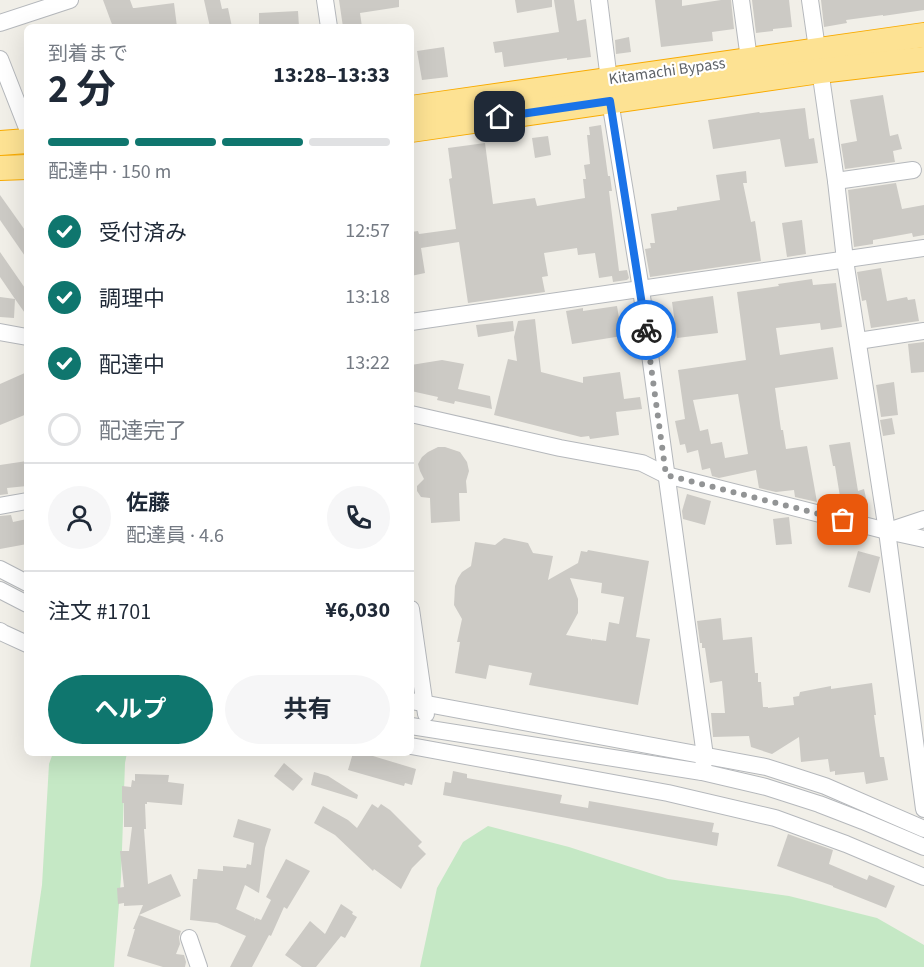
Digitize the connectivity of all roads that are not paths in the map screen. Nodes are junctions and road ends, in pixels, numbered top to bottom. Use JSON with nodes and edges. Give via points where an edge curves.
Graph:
{"nodes":[{"id":1,"x":70,"y":0,"type":"edge"},
{"id":2,"x":325,"y":0,"type":"edge"},
{"id":3,"x":599,"y":0,"type":"edge"},
{"id":4,"x":741,"y":0,"type":"edge"},
{"id":5,"x":810,"y":0,"type":"edge"},
{"id":6,"x":0,"y":23,"type":"edge"},
{"id":7,"x":329,"y":24,"type":"edge"},
{"id":8,"x":924,"y":35,"type":"edge"},
{"id":9,"x":0,"y":59,"type":"edge"},
{"id":10,"x":749,"y":59,"type":"junction"},
{"id":11,"x":924,"y":59,"type":"edge"},
{"id":12,"x":819,"y":60,"type":"junction"},
{"id":13,"x":610,"y":91,"type":"junction"},
{"id":14,"x":414,"y":108,"type":"edge"},
{"id":15,"x":24,"y":120,"type":"edge"},
{"id":16,"x":414,"y":129,"type":"edge"},
{"id":17,"x":24,"y":141,"type":"edge"},
{"id":18,"x":0,"y":143,"type":"edge"},
{"id":19,"x":24,"y":167,"type":"edge"},
{"id":20,"x":0,"y":168,"type":"edge"},
{"id":21,"x":914,"y":170,"type":"dead end"},
{"id":22,"x":836,"y":181,"type":"junction"},
{"id":23,"x":924,"y":248,"type":"edge"},
{"id":24,"x":845,"y":260,"type":"junction"},
{"id":25,"x":641,"y":290,"type":"junction"},
{"id":26,"x":414,"y":322,"type":"edge"},
{"id":27,"x":0,"y":332,"type":"edge"},
{"id":28,"x":924,"y":332,"type":"edge"},
{"id":29,"x":24,"y":336,"type":"edge"},
{"id":30,"x":858,"y":341,"type":"junction"},
{"id":31,"x":414,"y":415,"type":"edge"},
{"id":32,"x":666,"y":475,"type":"junction"},
{"id":33,"x":24,"y":502,"type":"edge"},
{"id":34,"x":0,"y":506,"type":"edge"},
{"id":35,"x":924,"y":519,"type":"edge"},
{"id":36,"x":887,"y":531,"type":"junction"},
{"id":37,"x":924,"y":539,"type":"edge"},
{"id":38,"x":0,"y":569,"type":"edge"},
{"id":39,"x":24,"y":581,"type":"edge"},
{"id":40,"x":0,"y":590,"type":"edge"},
{"id":41,"x":24,"y":602,"type":"edge"},
{"id":42,"x":0,"y":631,"type":"edge"},
{"id":43,"x":24,"y":643,"type":"edge"},
{"id":44,"x":414,"y":649,"type":"edge"},
{"id":45,"x":418,"y":702,"type":"edge"},
{"id":46,"x":414,"y":726,"type":"edge"},
{"id":47,"x":429,"y":729,"type":"junction"},
{"id":48,"x":414,"y":747,"type":"edge"},
{"id":49,"x":704,"y":764,"type":"junction"},
{"id":50,"x":924,"y":809,"type":"edge"},
{"id":51,"x":924,"y":830,"type":"edge"},
{"id":52,"x":924,"y":847,"type":"edge"},
{"id":53,"x":924,"y":878,"type":"edge"},
{"id":54,"x":189,"y":938,"type":"dead end"},
{"id":55,"x":199,"y":967,"type":"edge"}],
"edges":[{"from":1,"to":6,"type":"street"},
{"from":2,"to":7,"type":"street"},
{"from":3,"to":13,"type":"street"},
{"from":4,"to":10,"type":"street"},
{"from":5,"to":12,"type":"street"},
{"from":8,"to":12,"type":"highway","name":"Kitamachi Bypass"},
{"from":9,"to":15,"type":"street"},
{"from":10,"to":12,"type":"highway","name":"Kitamachi Bypass"},
{"from":10,"to":13,"type":"highway","name":"Kitamachi Bypass"},
{"from":11,"to":12,"type":"highway","name":"Kitamachi Bypass"},
{"from":12,"to":13,"type":"highway","name":"Kitamachi Bypass"},
{"from":12,"to":22,"type":"street"},
{"from":13,"to":14,"type":"highway","name":"Kitamachi Bypass"},
{"from":13,"to":16,"type":"highway","name":"Kitamachi Bypass"},
{"from":13,"to":25,"type":"street"},
{"from":17,"to":18,"type":"highway"},
{"from":19,"to":20,"type":"highway"},
{"from":21,"to":22,"type":"street"},
{"from":22,"to":24,"type":"street"},
{"from":23,"to":24,"type":"street"},
{"from":24,"to":25,"type":"street"},
{"from":24,"to":30,"type":"street"},
{"from":25,"to":26,"type":"street"},
{"from":25,"to":32,"type":"street"},
{"from":27,"to":29,"type":"street"},
{"from":28,"to":30,"type":"street"},
{"from":30,"to":36,"type":"street"},
{"from":31,"to":32,"type":"street","via":[[642,463]]},
{"from":32,"to":36,"type":"street"},
{"from":32,"to":49,"type":"street"},
{"from":33,"to":34,"type":"street"},
{"from":35,"to":36,"type":"street"},
{"from":36,"to":37,"type":"street"},
{"from":36,"to":50,"type":"street"},
{"from":38,"to":39,"type":"street"},
{"from":40,"to":41,"type":"street"},
{"from":42,"to":43,"type":"street"},
{"from":44,"to":45,"type":"street"},
{"from":45,"to":47,"type":"street"},
{"from":45,"to":49,"type":"street"},
{"from":46,"to":47,"type":"street"},
{"from":47,"to":49,"type":"street"},
{"from":48,"to":53,"type":"street","via":[[775,818]]},
{"from":49,"to":51,"type":"street","via":[[766,767],[815,783]]},
{"from":49,"to":52,"type":"street","via":[[819,804]]},
{"from":54,"to":55,"type":"street"}]}
